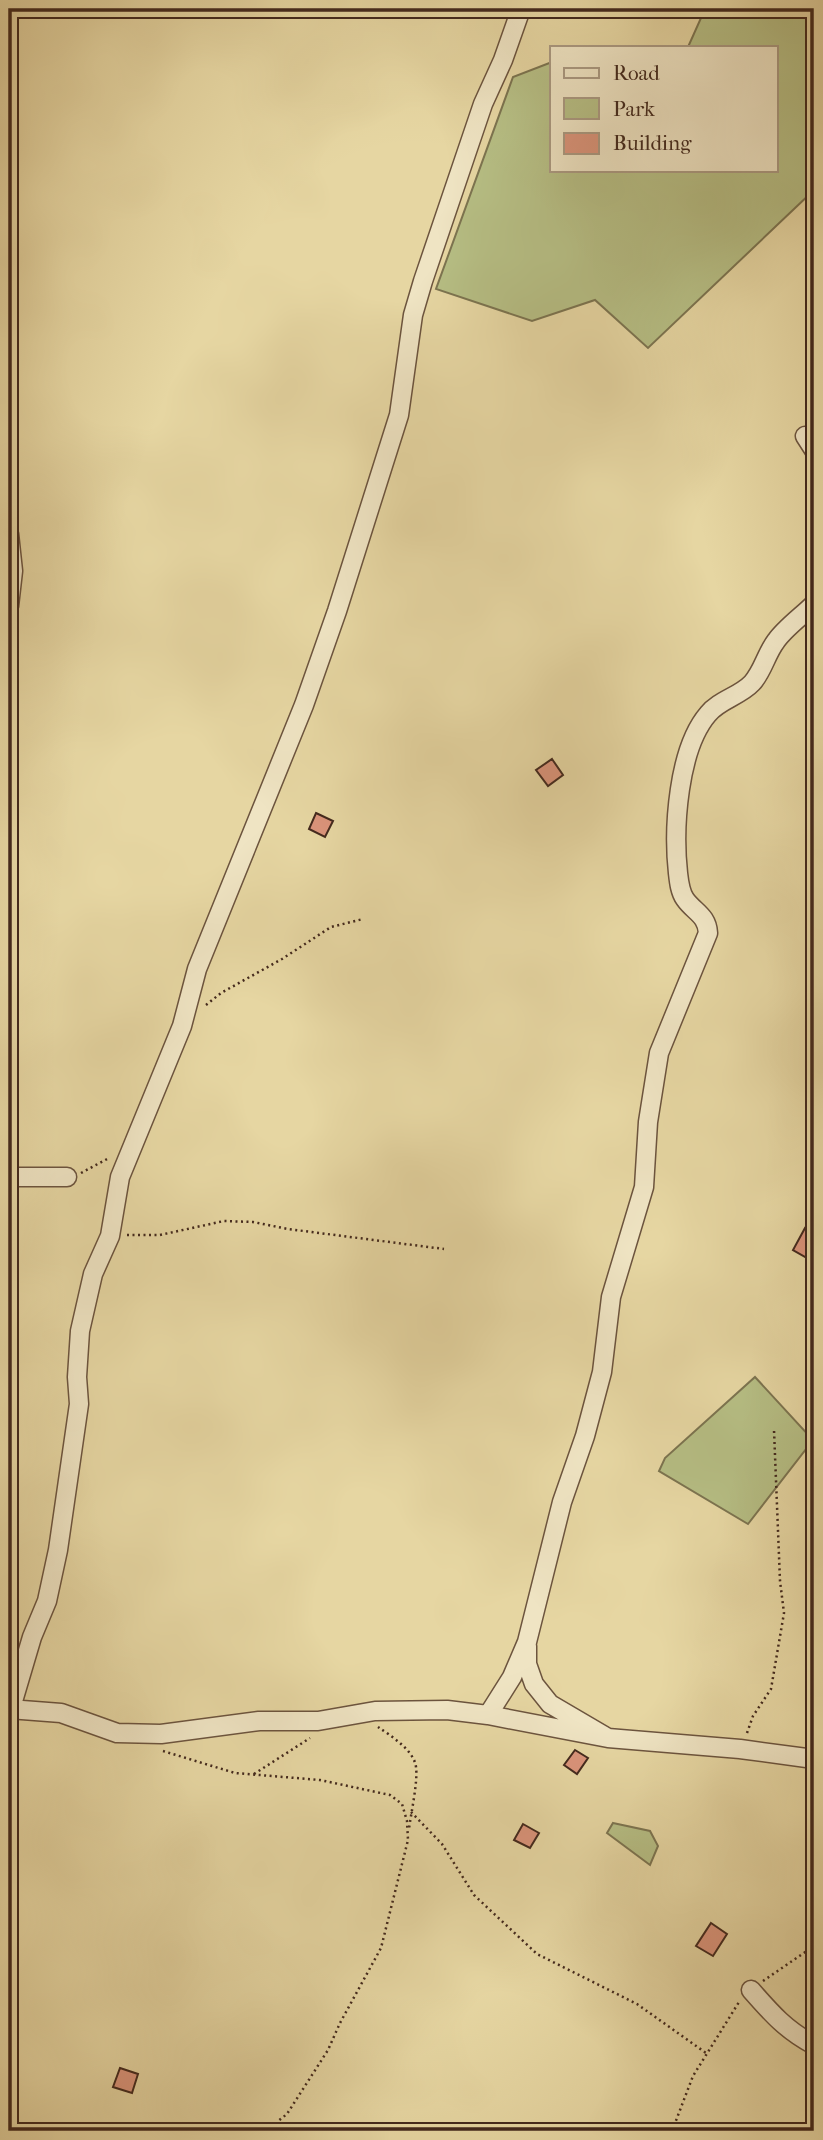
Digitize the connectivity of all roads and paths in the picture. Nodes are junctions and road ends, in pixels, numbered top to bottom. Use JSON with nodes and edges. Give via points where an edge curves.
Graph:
{"nodes":[{"id":1,"x":521,"y":9,"type":"edge"},
{"id":2,"x":9,"y":534,"type":"edge"},
{"id":3,"x":814,"y":604,"type":"edge"},
{"id":4,"x":9,"y":606,"type":"edge"},
{"id":5,"x":363,"y":919,"type":"dead end"},
{"id":6,"x":182,"y":1026,"type":"junction"},
{"id":7,"x":9,"y":1177,"type":"edge"},
{"id":8,"x":67,"y":1177,"type":"dead end"},
{"id":9,"x":110,"y":1236,"type":"junction"},
{"id":10,"x":444,"y":1249,"type":"dead end"},
{"id":11,"x":774,"y":1430,"type":"dead end"},
{"id":12,"x":527,"y":1642,"type":"junction"},
{"id":13,"x":9,"y":1690,"type":"edge"},
{"id":14,"x":10,"y":1712,"type":"edge"},
{"id":15,"x":488,"y":1715,"type":"junction"},
{"id":16,"x":376,"y":1726,"type":"dead end"},
{"id":17,"x":314,"y":1735,"type":"dead end"},
{"id":18,"x":608,"y":1738,"type":"junction"},
{"id":19,"x":154,"y":1748,"type":"dead end"},
{"id":20,"x":740,"y":1749,"type":"junction"},
{"id":21,"x":814,"y":1759,"type":"edge"},
{"id":22,"x":253,"y":1775,"type":"junction"},
{"id":23,"x":411,"y":1812,"type":"junction"},
{"id":24,"x":408,"y":1840,"type":"junction"},
{"id":25,"x":814,"y":1946,"type":"edge"},
{"id":26,"x":751,"y":1990,"type":"junction"},
{"id":27,"x":814,"y":2045,"type":"edge"},
{"id":28,"x":706,"y":2053,"type":"junction"},
{"id":29,"x":274,"y":2131,"type":"edge"},
{"id":30,"x":672,"y":2131,"type":"edge"}],
"edges":[{"from":1,"to":6,"type":"street","via":[[483,104],[423,281],[413,315],[400,415],[337,611],[304,705],[197,969]]},
{"from":2,"to":4,"type":"street","via":[[13,571]]},
{"from":3,"to":12,"type":"street","via":[[776,640],[750,685],[710,711],[695,731],[685,762],[678,872],[682,894],[703,916],[708,933],[659,1053],[643,1186],[611,1297],[603,1372],[562,1502]]},
{"from":5,"to":6,"type":"path","via":[[331,927],[221,993]]},
{"from":6,"to":9,"type":"street","via":[[120,1177]]},
{"from":7,"to":8,"type":"street"},
{"from":9,"to":10,"type":"path","via":[[160,1235],[224,1221],[253,1222]]},
{"from":9,"to":14,"type":"street","via":[[93,1273],[80,1331],[76,1430],[58,1550],[47,1601]]},
{"from":11,"to":20,"type":"path","via":[[784,1613],[771,1689],[753,1716]]},
{"from":12,"to":15,"type":"street"},
{"from":12,"to":18,"type":"street","via":[[527,1664],[534,1684],[550,1704]]},
{"from":13,"to":14,"type":"street"},
{"from":14,"to":15,"type":"street","via":[[61,1713],[117,1733],[161,1734],[259,1721],[318,1721],[375,1711],[447,1710]]},
{"from":15,"to":18,"type":"street"},
{"from":16,"to":23,"type":"path","via":[[408,1752],[416,1766]]},
{"from":17,"to":22,"type":"path"},
{"from":18,"to":20,"type":"street"},
{"from":19,"to":22,"type":"path"},
{"from":20,"to":21,"type":"street"},
{"from":22,"to":24,"type":"path","via":[[320,1780],[390,1795],[402,1804]]},
{"from":23,"to":24,"type":"path"},
{"from":23,"to":28,"type":"path","via":[[442,1844],[474,1895],[537,1954],[637,2004]]},
{"from":24,"to":29,"type":"path","via":[[381,1948],[328,2050]]},
{"from":25,"to":26,"type":"path"},
{"from":26,"to":27,"type":"street","via":[[782,2025]]},
{"from":26,"to":28,"type":"path"},
{"from":28,"to":30,"type":"path"}]}
